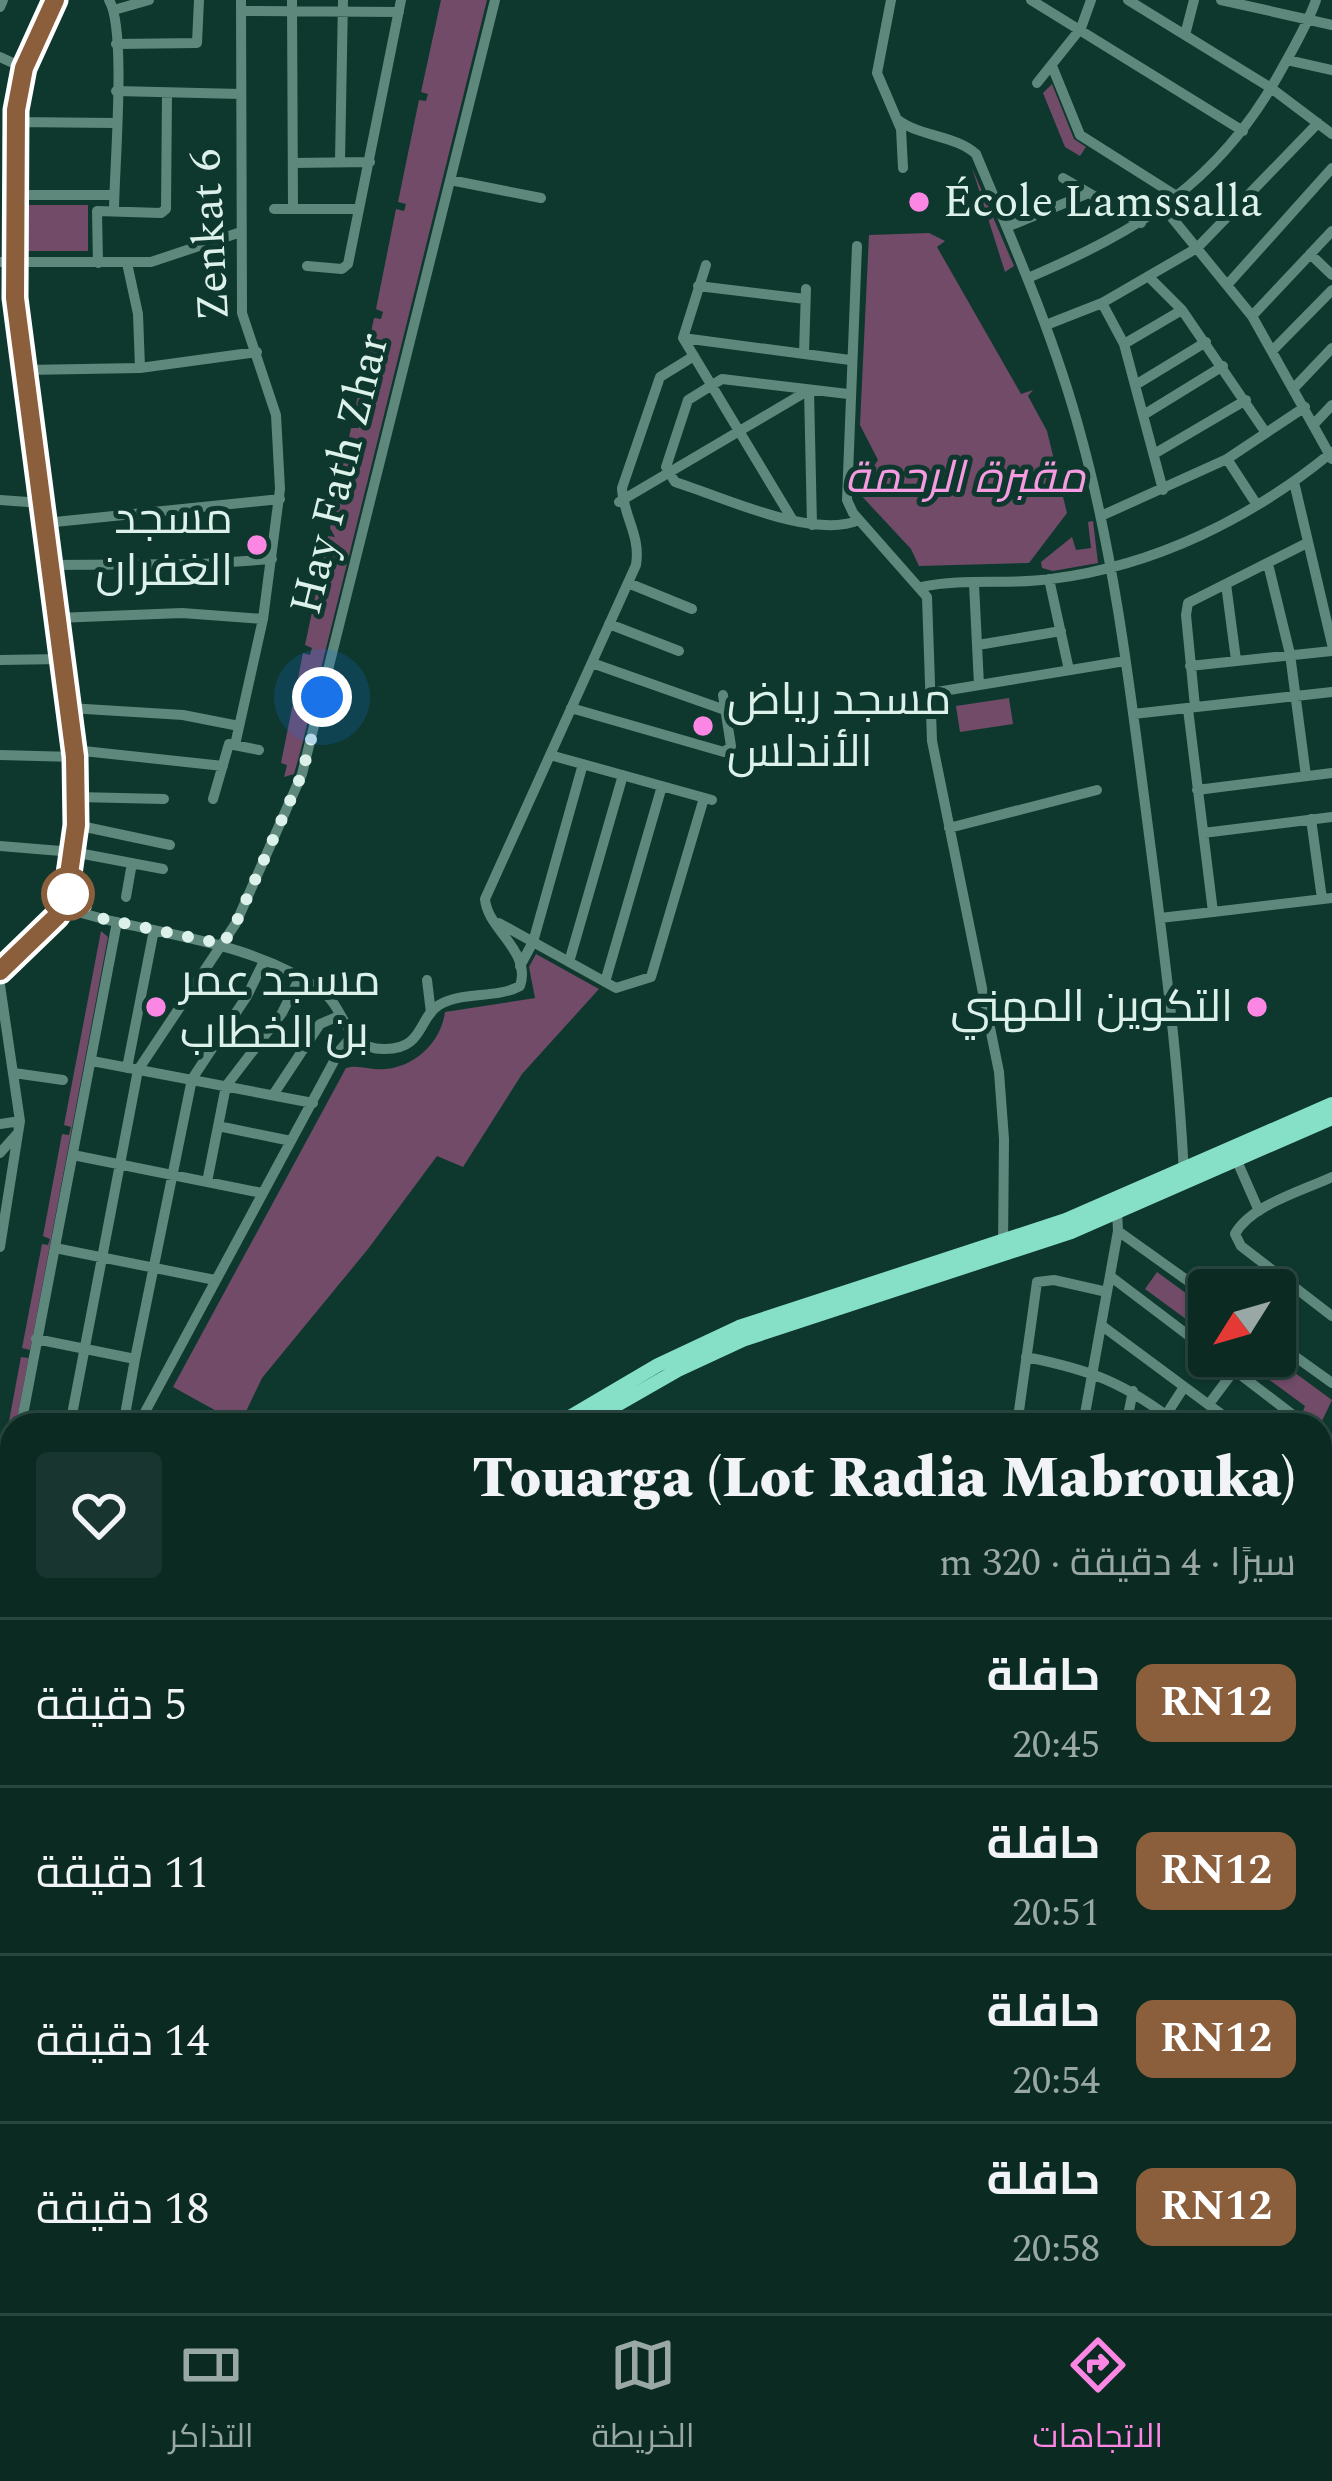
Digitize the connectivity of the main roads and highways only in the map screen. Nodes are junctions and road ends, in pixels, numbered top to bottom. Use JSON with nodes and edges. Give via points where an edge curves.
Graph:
{"nodes":[{"id":1,"x":1332,"y":1104,"type":"edge"},
{"id":2,"x":1332,"y":1118,"type":"edge"},
{"id":3,"x":1184,"y":1177,"type":"junction"},
{"id":4,"x":597,"y":1408,"type":"junction"},
{"id":5,"x":585,"y":1413,"type":"edge"},
{"id":6,"x":593,"y":1413,"type":"edge"}],
"edges":[{"from":1,"to":3,"type":"main road"},
{"from":2,"to":3,"type":"main road"},
{"from":3,"to":4,"type":"main road","via":[[1004,1249],[759,1327]]},
{"from":4,"to":5,"type":"main road"},
{"from":4,"to":6,"type":"main road"}]}
